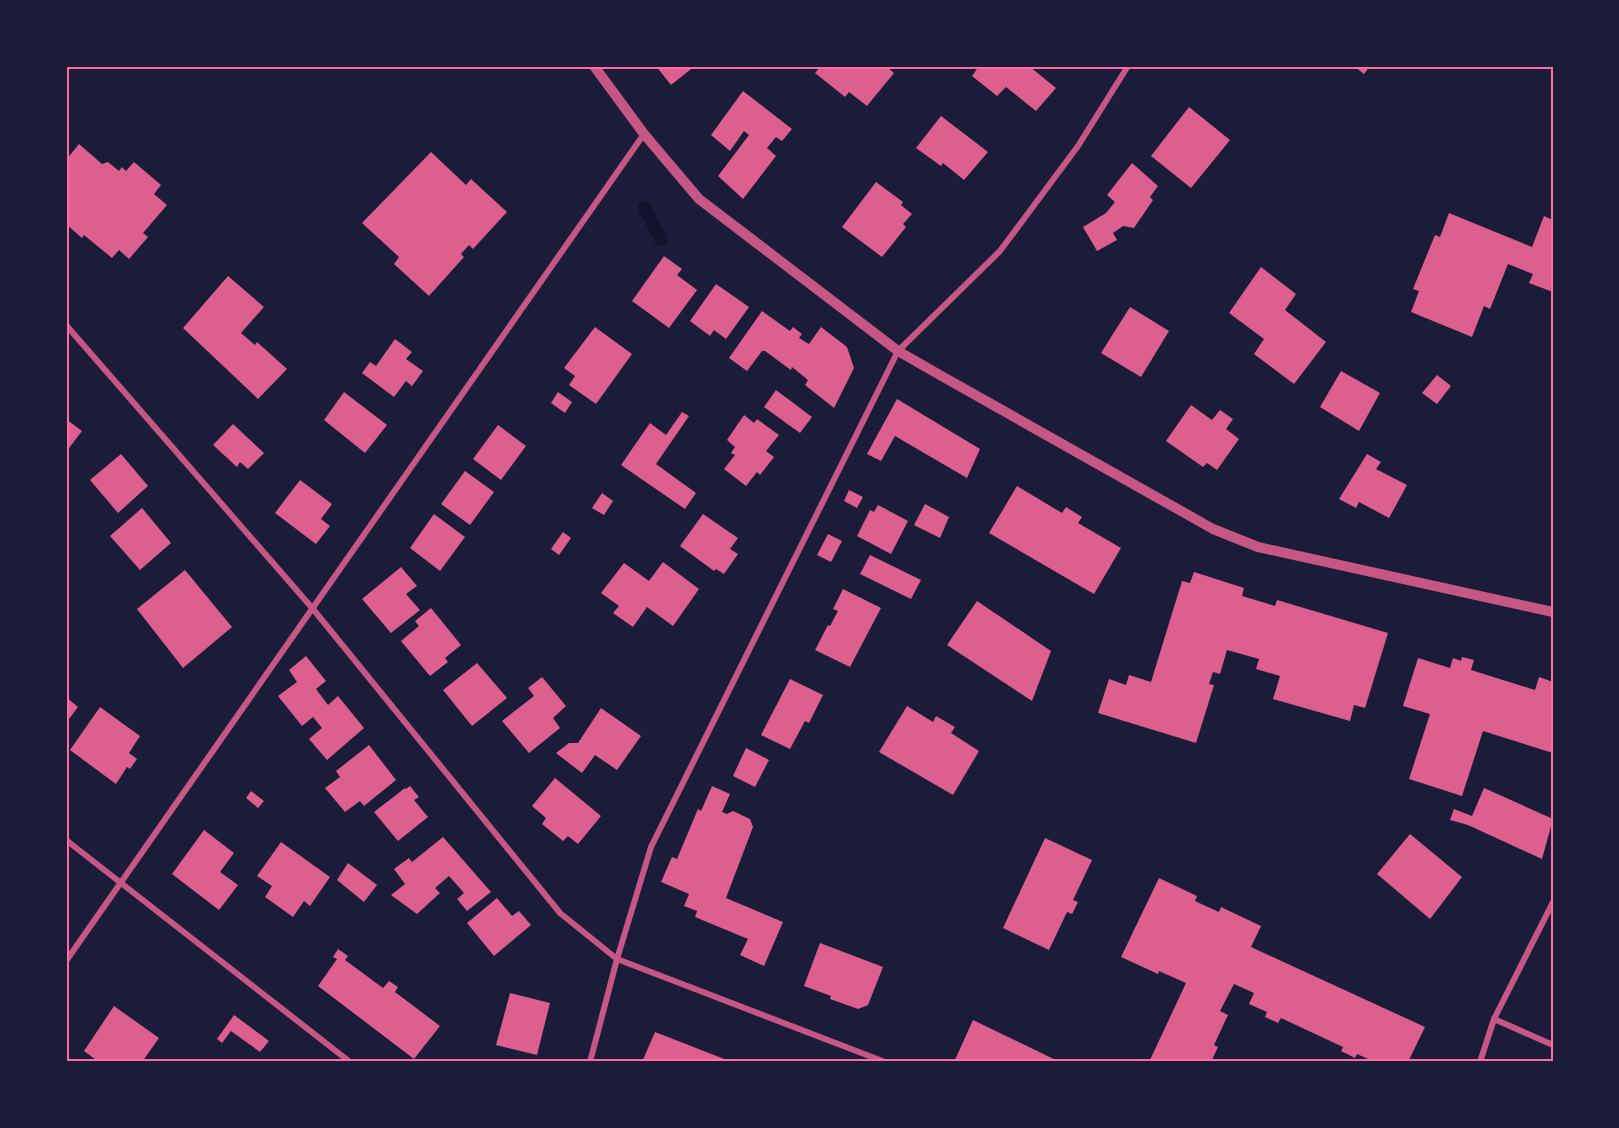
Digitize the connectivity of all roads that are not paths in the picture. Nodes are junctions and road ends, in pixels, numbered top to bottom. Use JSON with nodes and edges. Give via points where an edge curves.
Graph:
{"nodes":[{"id":1,"x":594,"y":66,"type":"edge"},
{"id":2,"x":1128,"y":66,"type":"edge"},
{"id":3,"x":644,"y":134,"type":"junction"},
{"id":4,"x":66,"y":325,"type":"edge"},
{"id":5,"x":898,"y":351,"type":"junction"},
{"id":6,"x":313,"y":609,"type":"junction"},
{"id":7,"x":1553,"y":612,"type":"edge"},
{"id":8,"x":66,"y":840,"type":"edge"},
{"id":9,"x":121,"y":881,"type":"junction"},
{"id":10,"x":1553,"y":902,"type":"edge"},
{"id":11,"x":617,"y":959,"type":"junction"},
{"id":12,"x":66,"y":961,"type":"edge"},
{"id":13,"x":1494,"y":1019,"type":"junction"},
{"id":14,"x":1553,"y":1045,"type":"edge"},
{"id":15,"x":350,"y":1062,"type":"edge"},
{"id":16,"x":590,"y":1062,"type":"edge"},
{"id":17,"x":885,"y":1062,"type":"edge"},
{"id":18,"x":1480,"y":1062,"type":"edge"}],
"edges":[{"from":1,"to":3,"type":"street"},
{"from":2,"to":5,"type":"street","via":[[1078,146],[1000,251]]},
{"from":3,"to":5,"type":"street","via":[[699,199]]},
{"from":3,"to":6,"type":"street"},
{"from":4,"to":6,"type":"street"},
{"from":5,"to":7,"type":"street","via":[[1214,529],[1258,547]]},
{"from":5,"to":11,"type":"street","via":[[651,847]]},
{"from":6,"to":9,"type":"street"},
{"from":6,"to":11,"type":"street","via":[[560,914]]},
{"from":8,"to":9,"type":"street"},
{"from":9,"to":12,"type":"street"},
{"from":9,"to":15,"type":"street"},
{"from":10,"to":13,"type":"street"},
{"from":11,"to":16,"type":"street"},
{"from":11,"to":17,"type":"street"},
{"from":13,"to":14,"type":"street"},
{"from":13,"to":18,"type":"street"}]}
